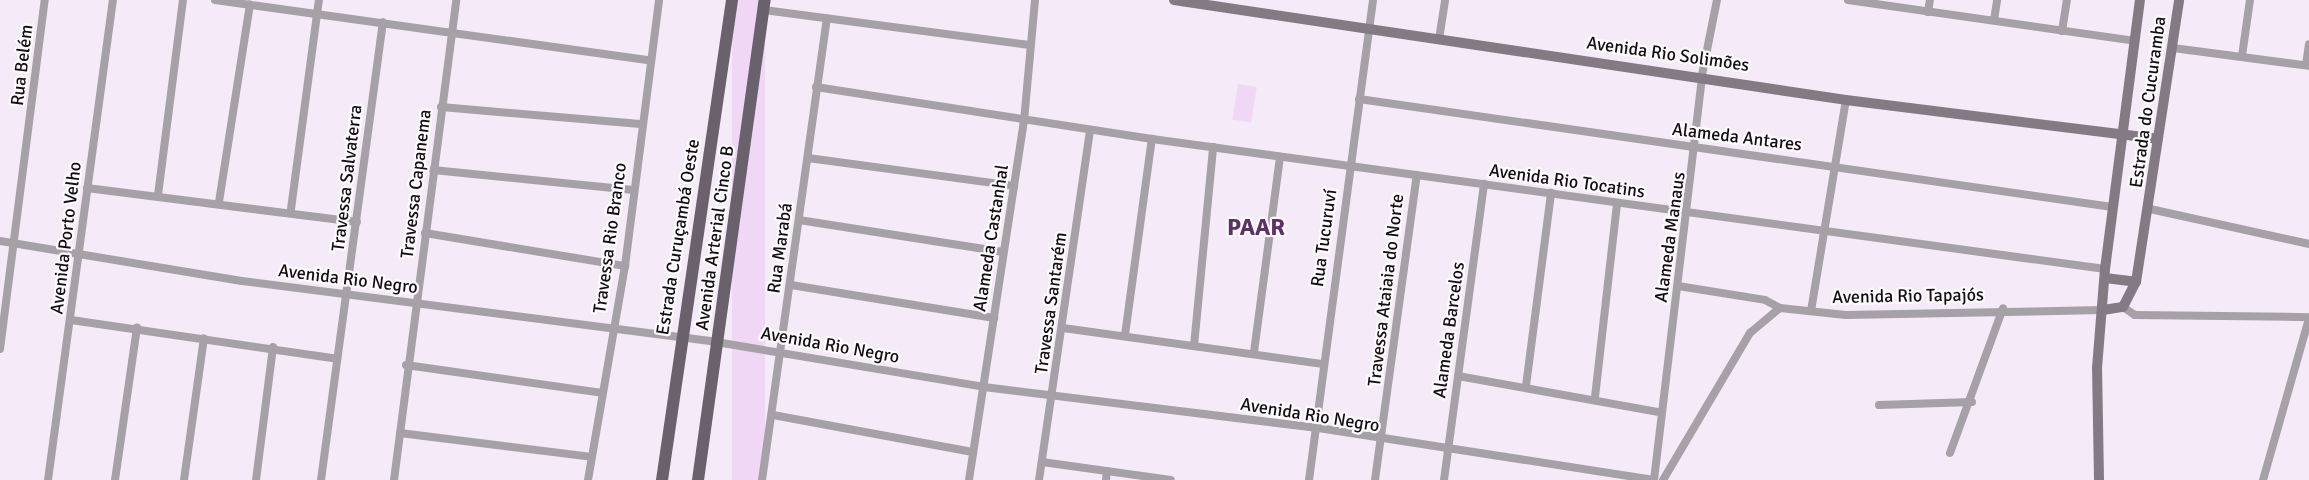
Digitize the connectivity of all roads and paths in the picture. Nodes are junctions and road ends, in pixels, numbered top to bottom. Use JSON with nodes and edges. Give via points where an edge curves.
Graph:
{"nodes":[{"id":1,"x":45,"y":0,"type":"edge"},
{"id":2,"x":113,"y":0,"type":"edge"},
{"id":3,"x":183,"y":0,"type":"edge"},
{"id":4,"x":215,"y":0,"type":"edge"},
{"id":5,"x":319,"y":0,"type":"edge"},
{"id":6,"x":456,"y":0,"type":"edge"},
{"id":7,"x":659,"y":0,"type":"edge"},
{"id":8,"x":732,"y":0,"type":"edge"},
{"id":9,"x":1035,"y":0,"type":"edge"},
{"id":10,"x":1174,"y":0,"type":"edge"},
{"id":11,"x":1373,"y":0,"type":"edge"},
{"id":12,"x":1445,"y":0,"type":"edge"},
{"id":13,"x":1717,"y":0,"type":"edge"},
{"id":14,"x":1848,"y":0,"type":"edge"},
{"id":15,"x":1929,"y":0,"type":"edge"},
{"id":16,"x":1997,"y":0,"type":"edge"},
{"id":17,"x":2067,"y":0,"type":"edge"},
{"id":18,"x":2140,"y":0,"type":"edge"},
{"id":19,"x":2179,"y":0,"type":"edge"},
{"id":20,"x":2250,"y":0,"type":"edge"},
{"id":21,"x":1859,"y":1,"type":"edge"},
{"id":22,"x":250,"y":4,"type":"junction"},
{"id":23,"x":765,"y":5,"type":"edge"},
{"id":24,"x":1928,"y":12,"type":"junction"},
{"id":25,"x":317,"y":14,"type":"junction"},
{"id":26,"x":827,"y":19,"type":"junction"},
{"id":27,"x":1994,"y":20,"type":"junction"},
{"id":28,"x":383,"y":22,"type":"junction"},
{"id":29,"x":1370,"y":28,"type":"junction"},
{"id":30,"x":2062,"y":31,"type":"junction"},
{"id":31,"x":452,"y":34,"type":"junction"},
{"id":32,"x":1439,"y":39,"type":"junction"},
{"id":33,"x":2135,"y":41,"type":"junction"},
{"id":34,"x":2309,"y":44,"type":"edge"},
{"id":35,"x":1030,"y":45,"type":"junction"},
{"id":36,"x":2173,"y":48,"type":"junction"},
{"id":37,"x":2242,"y":56,"type":"junction"},
{"id":38,"x":649,"y":60,"type":"junction"},
{"id":39,"x":2307,"y":65,"type":"edge"},
{"id":40,"x":1702,"y":75,"type":"junction"},
{"id":41,"x":816,"y":87,"type":"junction"},
{"id":42,"x":1359,"y":99,"type":"junction"},
{"id":43,"x":1846,"y":100,"type":"junction"},
{"id":44,"x":441,"y":107,"type":"junction"},
{"id":45,"x":1024,"y":121,"type":"junction"},
{"id":46,"x":640,"y":124,"type":"junction"},
{"id":47,"x":1090,"y":130,"type":"junction"},
{"id":48,"x":2123,"y":135,"type":"junction"},
{"id":49,"x":1152,"y":139,"type":"junction"},
{"id":50,"x":2158,"y":139,"type":"junction"},
{"id":51,"x":1213,"y":147,"type":"junction"},
{"id":52,"x":1697,"y":147,"type":"junction"},
{"id":53,"x":1280,"y":157,"type":"junction"},
{"id":54,"x":808,"y":158,"type":"junction"},
{"id":55,"x":1834,"y":165,"type":"junction"},
{"id":56,"x":1349,"y":166,"type":"junction"},
{"id":57,"x":433,"y":170,"type":"junction"},
{"id":58,"x":1417,"y":175,"type":"junction"},
{"id":59,"x":1484,"y":184,"type":"junction"},
{"id":60,"x":1014,"y":186,"type":"junction"},
{"id":61,"x":87,"y":188,"type":"junction"},
{"id":62,"x":633,"y":190,"type":"junction"},
{"id":63,"x":1551,"y":193,"type":"junction"},
{"id":64,"x":158,"y":195,"type":"junction"},
{"id":65,"x":219,"y":202,"type":"junction"},
{"id":66,"x":1617,"y":203,"type":"junction"},
{"id":67,"x":2112,"y":207,"type":"junction"},
{"id":68,"x":291,"y":209,"type":"junction"},
{"id":69,"x":2150,"y":209,"type":"junction"},
{"id":70,"x":1688,"y":214,"type":"junction"},
{"id":71,"x":799,"y":220,"type":"junction"},
{"id":72,"x":357,"y":222,"type":"junction"},
{"id":73,"x":1825,"y":231,"type":"junction"},
{"id":74,"x":425,"y":232,"type":"junction"},
{"id":75,"x":0,"y":241,"type":"edge"},
{"id":76,"x":15,"y":243,"type":"junction"},
{"id":77,"x":2309,"y":244,"type":"edge"},
{"id":78,"x":1004,"y":252,"type":"junction"},
{"id":79,"x":76,"y":255,"type":"junction"},
{"id":80,"x":625,"y":266,"type":"junction"},
{"id":81,"x":2105,"y":273,"type":"junction"},
{"id":82,"x":2136,"y":282,"type":"junction"},
{"id":83,"x":791,"y":285,"type":"junction"},
{"id":84,"x":1678,"y":286,"type":"junction"},
{"id":85,"x":347,"y":293,"type":"junction"},
{"id":86,"x":416,"y":302,"type":"junction"},
{"id":87,"x":2122,"y":307,"type":"junction"},
{"id":88,"x":1780,"y":308,"type":"junction"},
{"id":89,"x":2003,"y":308,"type":"junction"},
{"id":90,"x":2103,"y":310,"type":"junction"},
{"id":91,"x":1811,"y":311,"type":"junction"},
{"id":92,"x":994,"y":318,"type":"junction"},
{"id":93,"x":2309,"y":318,"type":"edge"},
{"id":94,"x":71,"y":320,"type":"junction"},
{"id":95,"x":137,"y":328,"type":"junction"},
{"id":96,"x":1063,"y":328,"type":"junction"},
{"id":97,"x":613,"y":331,"type":"junction"},
{"id":98,"x":1125,"y":335,"type":"junction"},
{"id":99,"x":204,"y":338,"type":"junction"},
{"id":100,"x":681,"y":338,"type":"junction"},
{"id":101,"x":718,"y":342,"type":"junction"},
{"id":102,"x":1194,"y":346,"type":"junction"},
{"id":103,"x":273,"y":347,"type":"junction"},
{"id":104,"x":0,"y":349,"type":"edge"},
{"id":105,"x":780,"y":351,"type":"junction"},
{"id":106,"x":1254,"y":352,"type":"junction"},
{"id":107,"x":337,"y":359,"type":"junction"},
{"id":108,"x":1322,"y":364,"type":"junction"},
{"id":109,"x":406,"y":365,"type":"junction"},
{"id":110,"x":1458,"y":376,"type":"junction"},
{"id":111,"x":1526,"y":386,"type":"junction"},
{"id":112,"x":984,"y":387,"type":"junction"},
{"id":113,"x":602,"y":393,"type":"junction"},
{"id":114,"x":1052,"y":396,"type":"junction"},
{"id":115,"x":1595,"y":397,"type":"junction"},
{"id":116,"x":1972,"y":402,"type":"junction"},
{"id":117,"x":1879,"y":405,"type":"dead end"},
{"id":118,"x":1659,"y":411,"type":"junction"},
{"id":119,"x":773,"y":415,"type":"junction"},
{"id":120,"x":1312,"y":427,"type":"junction"},
{"id":121,"x":400,"y":433,"type":"junction"},
{"id":122,"x":1382,"y":441,"type":"junction"},
{"id":123,"x":1447,"y":449,"type":"junction"},
{"id":124,"x":973,"y":452,"type":"junction"},
{"id":125,"x":1950,"y":453,"type":"dead end"},
{"id":126,"x":592,"y":457,"type":"junction"},
{"id":127,"x":1042,"y":462,"type":"junction"},
{"id":128,"x":1107,"y":471,"type":"junction"},
{"id":129,"x":48,"y":480,"type":"edge"},
{"id":130,"x":116,"y":480,"type":"edge"},
{"id":131,"x":184,"y":480,"type":"edge"},
{"id":132,"x":256,"y":480,"type":"edge"},
{"id":133,"x":321,"y":480,"type":"edge"},
{"id":134,"x":394,"y":480,"type":"edge"},
{"id":135,"x":588,"y":480,"type":"edge"},
{"id":136,"x":662,"y":480,"type":"edge"},
{"id":137,"x":698,"y":480,"type":"edge"},
{"id":138,"x":762,"y":480,"type":"edge"},
{"id":139,"x":969,"y":480,"type":"edge"},
{"id":140,"x":1039,"y":480,"type":"edge"},
{"id":141,"x":1106,"y":480,"type":"edge"},
{"id":142,"x":1171,"y":480,"type":"edge"},
{"id":143,"x":1309,"y":480,"type":"edge"},
{"id":144,"x":1375,"y":480,"type":"edge"},
{"id":145,"x":1444,"y":480,"type":"edge"},
{"id":146,"x":1654,"y":480,"type":"edge"},
{"id":147,"x":1663,"y":480,"type":"edge"},
{"id":148,"x":2098,"y":480,"type":"edge"},
{"id":149,"x":2263,"y":480,"type":"edge"}],
"edges":[{"from":1,"to":76,"type":"street","name":"Rua Belém"},
{"from":2,"to":61,"type":"street","name":"Avenida Porto Velho"},
{"from":3,"to":64,"type":"street"},
{"from":4,"to":22,"type":"street"},
{"from":5,"to":25,"type":"street"},
{"from":6,"to":31,"type":"street","name":"Travessa Capanema"},
{"from":7,"to":38,"type":"street","name":"Travessa Rio Branco"},
{"from":8,"to":100,"type":"main road","name":"Estrada Curuçambá Oeste"},
{"from":9,"to":35,"type":"street","name":"Alameda Castanhal"},
{"from":10,"to":29,"type":"main road","name":"Avenida Rio Solimões"},
{"from":11,"to":29,"type":"street","name":"Rua Tucuruví"},
{"from":12,"to":32,"type":"street"},
{"from":13,"to":40,"type":"street","name":"Alameda Manaus"},
{"from":14,"to":21,"type":"street"},
{"from":15,"to":24,"type":"street"},
{"from":16,"to":27,"type":"street"},
{"from":17,"to":30,"type":"street"},
{"from":18,"to":33,"type":"main road","name":"Estrada do Cucuramba"},
{"from":19,"to":36,"type":"main road","name":"Estrada do Cucuramba"},
{"from":20,"to":37,"type":"street"},
{"from":21,"to":24,"type":"street"},
{"from":22,"to":25,"type":"street"},
{"from":22,"to":65,"type":"street"},
{"from":23,"to":26,"type":"street"},
{"from":23,"to":101,"type":"main road","name":"Avenida Arterial Cinco B"},
{"from":24,"to":27,"type":"street"},
{"from":25,"to":28,"type":"street"},
{"from":25,"to":68,"type":"street"},
{"from":26,"to":35,"type":"street"},
{"from":26,"to":41,"type":"street","name":"Rua Marabá"},
{"from":27,"to":30,"type":"street"},
{"from":28,"to":31,"type":"street"},
{"from":28,"to":72,"type":"street","name":"Travessa Salvaterra"},
{"from":29,"to":32,"type":"main road","name":"Avenida Rio Solimões"},
{"from":29,"to":42,"type":"street","name":"Rua Tucuruví"},
{"from":30,"to":33,"type":"street"},
{"from":31,"to":38,"type":"street"},
{"from":31,"to":44,"type":"street","name":"Travessa Capanema"},
{"from":32,"to":40,"type":"main road","name":"Avenida Rio Solimões"},
{"from":33,"to":48,"type":"main road","name":"Estrada do Cucuramba"},
{"from":34,"to":39,"type":"street"},
{"from":35,"to":45,"type":"street","name":"Alameda Castanhal"},
{"from":36,"to":37,"type":"street"},
{"from":36,"to":50,"type":"main road","name":"Estrada do Cucuramba"},
{"from":37,"to":39,"type":"street"},
{"from":38,"to":46,"type":"street","name":"Travessa Rio Branco"},
{"from":40,"to":43,"type":"main road","name":"Avenida Rio Solimões"},
{"from":40,"to":52,"type":"street","name":"Alameda Manaus"},
{"from":41,"to":45,"type":"street","name":"Avenida Rio Tocatins"},
{"from":41,"to":54,"type":"street","name":"Rua Marabá"},
{"from":42,"to":52,"type":"street","name":"Alameda Antares"},
{"from":42,"to":56,"type":"street","name":"Rua Tucuruví"},
{"from":43,"to":48,"type":"main road","name":"Avenida Rio Solimões"},
{"from":43,"to":55,"type":"street"},
{"from":44,"to":46,"type":"street"},
{"from":44,"to":57,"type":"street","name":"Travessa Capanema"},
{"from":45,"to":47,"type":"street","name":"Avenida Rio Tocatins"},
{"from":45,"to":60,"type":"street","name":"Alameda Castanhal"},
{"from":46,"to":62,"type":"street","name":"Travessa Rio Branco"},
{"from":47,"to":49,"type":"street","name":"Avenida Rio Tocatins"},
{"from":47,"to":96,"type":"street","name":"Travessa Santarém"},
{"from":48,"to":50,"type":"main road","name":"Avenida Rio Solimões"},
{"from":48,"to":67,"type":"main road","name":"Estrada do Cucuramba"},
{"from":49,"to":51,"type":"street","name":"Avenida Rio Tocatins"},
{"from":49,"to":98,"type":"street"},
{"from":50,"to":69,"type":"main road","name":"Estrada do Cucuramba"},
{"from":51,"to":53,"type":"street","name":"Avenida Rio Tocatins"},
{"from":51,"to":102,"type":"street"},
{"from":52,"to":55,"type":"street","name":"Alameda Antares"},
{"from":52,"to":70,"type":"street","name":"Alameda Manaus"},
{"from":53,"to":56,"type":"street","name":"Avenida Rio Tocatins"},
{"from":53,"to":106,"type":"street"},
{"from":54,"to":60,"type":"street"},
{"from":54,"to":71,"type":"street","name":"Rua Marabá"},
{"from":55,"to":67,"type":"street","name":"Alameda Antares"},
{"from":55,"to":73,"type":"street"},
{"from":56,"to":58,"type":"street","name":"Avenida Rio Tocatins"},
{"from":56,"to":108,"type":"street","name":"Rua Tucuruví"},
{"from":57,"to":62,"type":"street"},
{"from":57,"to":74,"type":"street","name":"Travessa Capanema"},
{"from":58,"to":59,"type":"street","name":"Avenida Rio Tocatins"},
{"from":58,"to":122,"type":"street","name":"Travessa Ataiaia do Norte"},
{"from":59,"to":63,"type":"street","name":"Avenida Rio Tocatins"},
{"from":59,"to":110,"type":"street","name":"Alameda Barcelos"},
{"from":60,"to":78,"type":"street","name":"Alameda Castanhal"},
{"from":61,"to":64,"type":"street"},
{"from":61,"to":79,"type":"street","name":"Avenida Porto Velho"},
{"from":62,"to":80,"type":"street","name":"Travessa Rio Branco"},
{"from":63,"to":66,"type":"street","name":"Avenida Rio Tocatins"},
{"from":63,"to":111,"type":"street"},
{"from":64,"to":65,"type":"street"},
{"from":65,"to":68,"type":"street"},
{"from":66,"to":70,"type":"street","name":"Avenida Rio Tocatins"},
{"from":66,"to":115,"type":"street"},
{"from":67,"to":81,"type":"main road","name":"Estrada do Cucuramba"},
{"from":68,"to":72,"type":"street"},
{"from":69,"to":77,"type":"street"},
{"from":69,"to":82,"type":"main road","name":"Estrada do Cucuramba"},
{"from":70,"to":73,"type":"street","name":"Avenida Rio Tocatins"},
{"from":70,"to":84,"type":"street","name":"Alameda Manaus"},
{"from":71,"to":78,"type":"street"},
{"from":71,"to":83,"type":"street","name":"Rua Marabá"},
{"from":72,"to":85,"type":"street","name":"Travessa Salvaterra"},
{"from":73,"to":81,"type":"street","name":"Avenida Rio Tocatins"},
{"from":73,"to":91,"type":"street"},
{"from":74,"to":80,"type":"street"},
{"from":74,"to":86,"type":"street","name":"Travessa Capanema"},
{"from":75,"to":76,"type":"street","name":"Avenida Rio Negro"},
{"from":76,"to":79,"type":"street","name":"Avenida Rio Negro"},
{"from":76,"to":104,"type":"street","name":"Rua Belém"},
{"from":78,"to":92,"type":"street","name":"Alameda Castanhal"},
{"from":79,"to":85,"type":"street","name":"Avenida Rio Negro"},
{"from":79,"to":94,"type":"street","name":"Avenida Porto Velho"},
{"from":80,"to":97,"type":"street","name":"Travessa Rio Branco"},
{"from":81,"to":82,"type":"main road"},
{"from":81,"to":90,"type":"main road","name":"Estrada do Cucuramba"},
{"from":82,"to":87,"type":"main road","name":"Estrada do Cucuramba"},
{"from":83,"to":92,"type":"street"},
{"from":83,"to":105,"type":"street","name":"Rua Marabá"},
{"from":84,"to":88,"type":"street","name":"Avenida Rio Tapajós","via":[[1765,300]]},
{"from":84,"to":118,"type":"street","name":"Alameda Manaus"},
{"from":85,"to":86,"type":"street","name":"Avenida Rio Negro"},
{"from":85,"to":107,"type":"street","name":"Travessa Salvaterra"},
{"from":86,"to":97,"type":"street","name":"Avenida Rio Negro"},
{"from":86,"to":109,"type":"street","name":"Travessa Capanema"},
{"from":87,"to":90,"type":"main road"},
{"from":87,"to":93,"type":"street","via":[[2135,315]]},
{"from":88,"to":91,"type":"street","name":"Avenida Rio Tapajós"},
{"from":88,"to":147,"type":"street","via":[[1750,333]]},
{"from":89,"to":90,"type":"street","name":"Avenida Rio Tapajós"},
{"from":89,"to":91,"type":"street","name":"Avenida Rio Tapajós","via":[[1859,315]]},
{"from":89,"to":116,"type":"street"},
{"from":90,"to":148,"type":"main road","name":"Estrada do Cucuramba"},
{"from":92,"to":112,"type":"street","name":"Alameda Castanhal"},
{"from":93,"to":149,"type":"street"},
{"from":94,"to":95,"type":"street"},
{"from":94,"to":129,"type":"street","name":"Avenida Porto Velho"},
{"from":95,"to":99,"type":"street"},
{"from":95,"to":130,"type":"street"},
{"from":96,"to":98,"type":"street"},
{"from":96,"to":114,"type":"street","name":"Travessa Santarém"},
{"from":97,"to":100,"type":"street","name":"Avenida Rio Negro"},
{"from":97,"to":113,"type":"street","name":"Travessa Rio Branco"},
{"from":98,"to":102,"type":"street"},
{"from":99,"to":103,"type":"street"},
{"from":99,"to":131,"type":"street"},
{"from":100,"to":101,"type":"street","name":"Avenida Rio Negro"},
{"from":100,"to":136,"type":"main road","name":"Estrada Curuçambá Oeste"},
{"from":101,"to":105,"type":"street","name":"Avenida Rio Negro"},
{"from":101,"to":137,"type":"main road","name":"Avenida Arterial Cinco B"},
{"from":102,"to":106,"type":"street"},
{"from":103,"to":107,"type":"street"},
{"from":103,"to":132,"type":"street"},
{"from":105,"to":112,"type":"street","name":"Avenida Rio Negro"},
{"from":105,"to":119,"type":"street","name":"Rua Marabá"},
{"from":106,"to":108,"type":"street"},
{"from":107,"to":133,"type":"street","name":"Travessa Salvaterra"},
{"from":108,"to":120,"type":"street","name":"Rua Tucuruví"},
{"from":109,"to":113,"type":"street"},
{"from":109,"to":121,"type":"street","name":"Travessa Capanema"},
{"from":110,"to":111,"type":"street"},
{"from":110,"to":123,"type":"street","name":"Alameda Barcelos"},
{"from":111,"to":115,"type":"street"},
{"from":112,"to":114,"type":"street","name":"Avenida Rio Negro"},
{"from":112,"to":124,"type":"street","name":"Alameda Castanhal"},
{"from":113,"to":126,"type":"street","name":"Travessa Rio Branco"},
{"from":114,"to":120,"type":"street","name":"Avenida Rio Negro"},
{"from":114,"to":127,"type":"street","name":"Travessa Santarém"},
{"from":115,"to":118,"type":"street"},
{"from":116,"to":117,"type":"street"},
{"from":116,"to":125,"type":"street"},
{"from":118,"to":146,"type":"street","name":"Alameda Manaus"},
{"from":119,"to":124,"type":"street"},
{"from":119,"to":138,"type":"street","name":"Rua Marabá"},
{"from":120,"to":122,"type":"street","name":"Avenida Rio Negro"},
{"from":120,"to":143,"type":"street","name":"Rua Tucuruví"},
{"from":121,"to":126,"type":"street"},
{"from":121,"to":134,"type":"street","name":"Travessa Capanema"},
{"from":122,"to":123,"type":"street","name":"Avenida Rio Negro"},
{"from":122,"to":144,"type":"street","name":"Travessa Ataiaia do Norte"},
{"from":123,"to":145,"type":"street","name":"Alameda Barcelos"},
{"from":123,"to":146,"type":"street","name":"Avenida Rio Negro"},
{"from":124,"to":139,"type":"street","name":"Alameda Castanhal"},
{"from":126,"to":135,"type":"street","name":"Travessa Rio Branco"},
{"from":127,"to":128,"type":"street"},
{"from":127,"to":140,"type":"street","name":"Travessa Santarém"},
{"from":128,"to":141,"type":"street"},
{"from":128,"to":142,"type":"street"}]}
